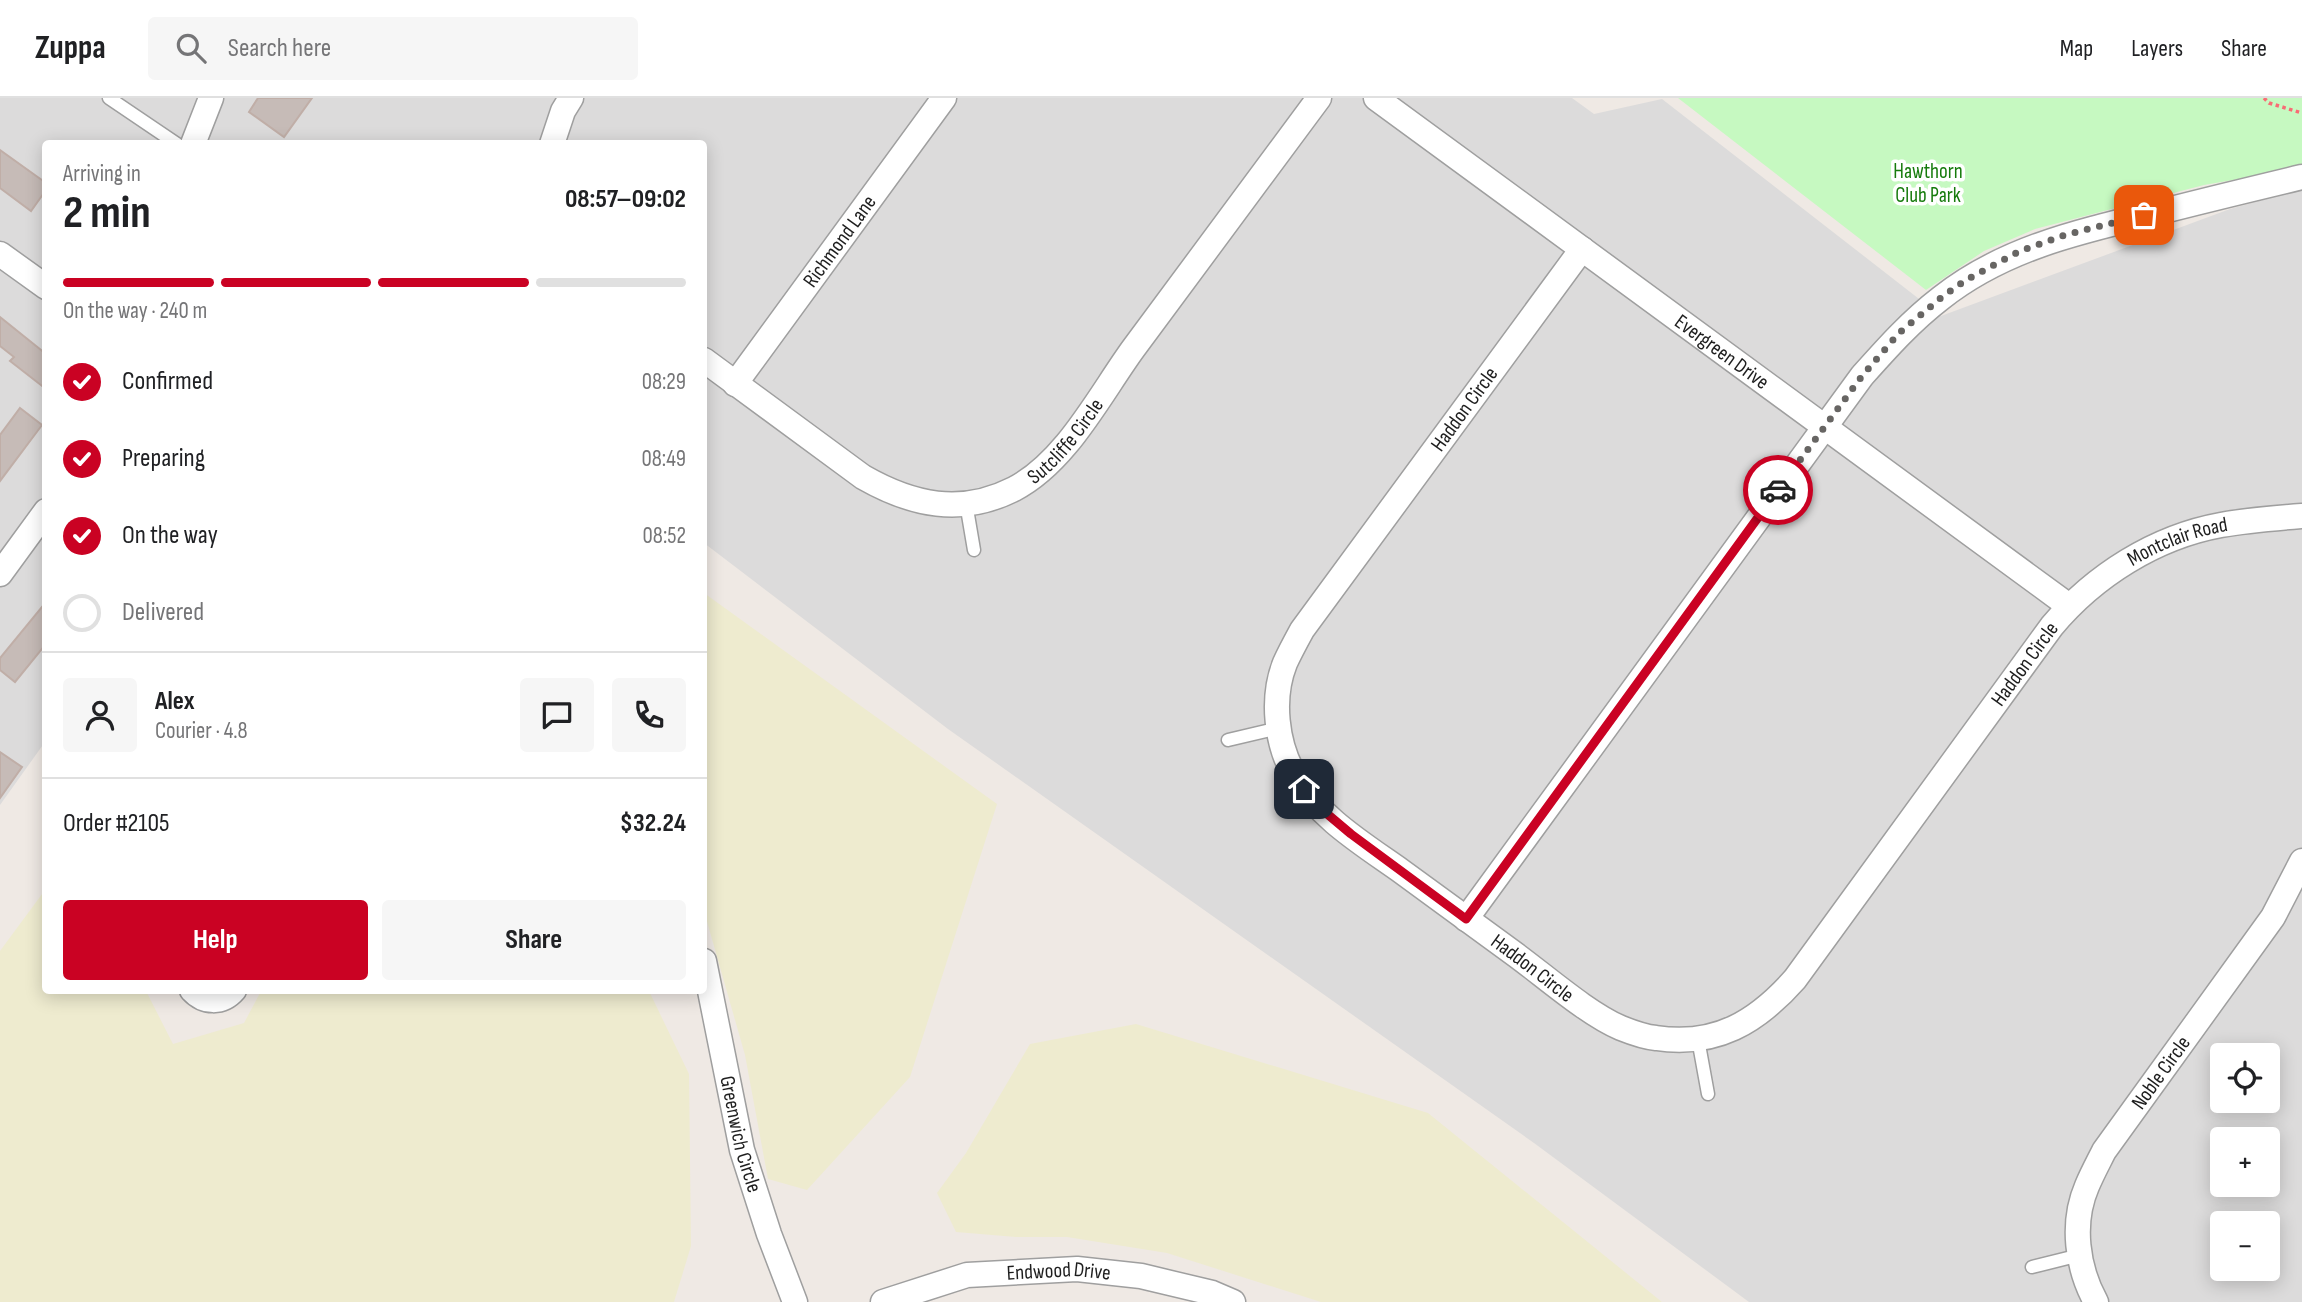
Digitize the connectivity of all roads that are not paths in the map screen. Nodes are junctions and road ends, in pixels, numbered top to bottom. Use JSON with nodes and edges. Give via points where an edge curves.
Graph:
{"nodes":[{"id":1,"x":110,"y":98,"type":"edge"},
{"id":2,"x":211,"y":98,"type":"edge"},
{"id":3,"x":571,"y":98,"type":"edge"},
{"id":4,"x":944,"y":98,"type":"edge"},
{"id":5,"x":1319,"y":98,"type":"edge"},
{"id":6,"x":1376,"y":98,"type":"edge"},
{"id":7,"x":171,"y":140,"type":"edge"},
{"id":8,"x":195,"y":140,"type":"edge"},
{"id":9,"x":553,"y":140,"type":"edge"},
{"id":10,"x":2302,"y":177,"type":"edge"},
{"id":11,"x":1582,"y":249,"type":"junction"},
{"id":12,"x":0,"y":254,"type":"edge"},
{"id":13,"x":42,"y":285,"type":"edge"},
{"id":14,"x":707,"y":362,"type":"edge"},
{"id":15,"x":735,"y":384,"type":"junction"},
{"id":16,"x":1826,"y":427,"type":"junction"},
{"id":17,"x":966,"y":503,"type":"junction"},
{"id":18,"x":42,"y":516,"type":"edge"},
{"id":19,"x":2302,"y":516,"type":"edge"},
{"id":20,"x":974,"y":550,"type":"dead end"},
{"id":21,"x":0,"y":574,"type":"edge"},
{"id":22,"x":2068,"y":606,"type":"junction"},
{"id":23,"x":1279,"y":728,"type":"junction"},
{"id":24,"x":1228,"y":740,"type":"dead end"},
{"id":25,"x":2302,"y":861,"type":"edge"},
{"id":26,"x":1466,"y":919,"type":"junction"},
{"id":27,"x":707,"y":976,"type":"edge"},
{"id":28,"x":197,"y":994,"type":"edge"},
{"id":29,"x":228,"y":994,"type":"edge"},
{"id":30,"x":1698,"y":1039,"type":"junction"},
{"id":31,"x":1708,"y":1094,"type":"dead end"},
{"id":32,"x":2080,"y":1255,"type":"junction"},
{"id":33,"x":2032,"y":1267,"type":"dead end"},
{"id":34,"x":795,"y":1302,"type":"edge"},
{"id":35,"x":883,"y":1302,"type":"edge"},
{"id":36,"x":1233,"y":1302,"type":"edge"},
{"id":37,"x":2096,"y":1302,"type":"edge"}],
"edges":[{"from":1,"to":7,"type":"lane"},
{"from":2,"to":8,"type":"street"},
{"from":3,"to":9,"type":"street"},
{"from":4,"to":15,"type":"street","name":"Richmond Lane"},
{"from":5,"to":17,"type":"street","name":"Sutcliffe Circle","via":[[1051,461],[1012,490]]},
{"from":6,"to":11,"type":"street","name":"Evergreen Drive"},
{"from":10,"to":16,"type":"street","via":[[2065,235],[2020,251],[1966,280],[1899,333]]},
{"from":11,"to":16,"type":"street","name":"Evergreen Drive"},
{"from":11,"to":23,"type":"street","name":"Haddon Circle","via":[[1302,630],[1281,676]]},
{"from":12,"to":13,"type":"street"},
{"from":14,"to":15,"type":"street","name":"Sutcliffe Circle"},
{"from":15,"to":17,"type":"street","name":"Sutcliffe Circle","via":[[886,490],[927,504]]},
{"from":16,"to":22,"type":"street","name":"Evergreen Drive"},
{"from":16,"to":26,"type":"street"},
{"from":17,"to":20,"type":"lane"},
{"from":18,"to":21,"type":"street"},
{"from":19,"to":22,"type":"street","name":"Montclair Road","via":[[2218,525],[2168,541],[2116,568]]},
{"from":22,"to":30,"type":"street","name":"Haddon Circle","via":[[1796,979],[1752,1019]]},
{"from":23,"to":24,"type":"lane"},
{"from":23,"to":26,"type":"street","name":"Haddon Circle","via":[[1294,776],[1313,802]]},
{"from":25,"to":32,"type":"street","name":"Noble Circle","via":[[2273,917],[2104,1151],[2082,1203]]},
{"from":26,"to":30,"type":"street","name":"Haddon Circle","via":[[1620,1027],[1653,1038]]},
{"from":27,"to":34,"type":"street","name":"Greenwich Circle","via":[[742,1150]]},
{"from":28,"to":29,"type":"street","via":[[212,1001]]},
{"from":30,"to":31,"type":"lane"},
{"from":32,"to":33,"type":"lane"},
{"from":32,"to":37,"type":"street","name":"Noble Circle"},
{"from":35,"to":36,"type":"street","name":"Endwood Drive","via":[[967,1275],[1077,1269],[1141,1276]]}]}
